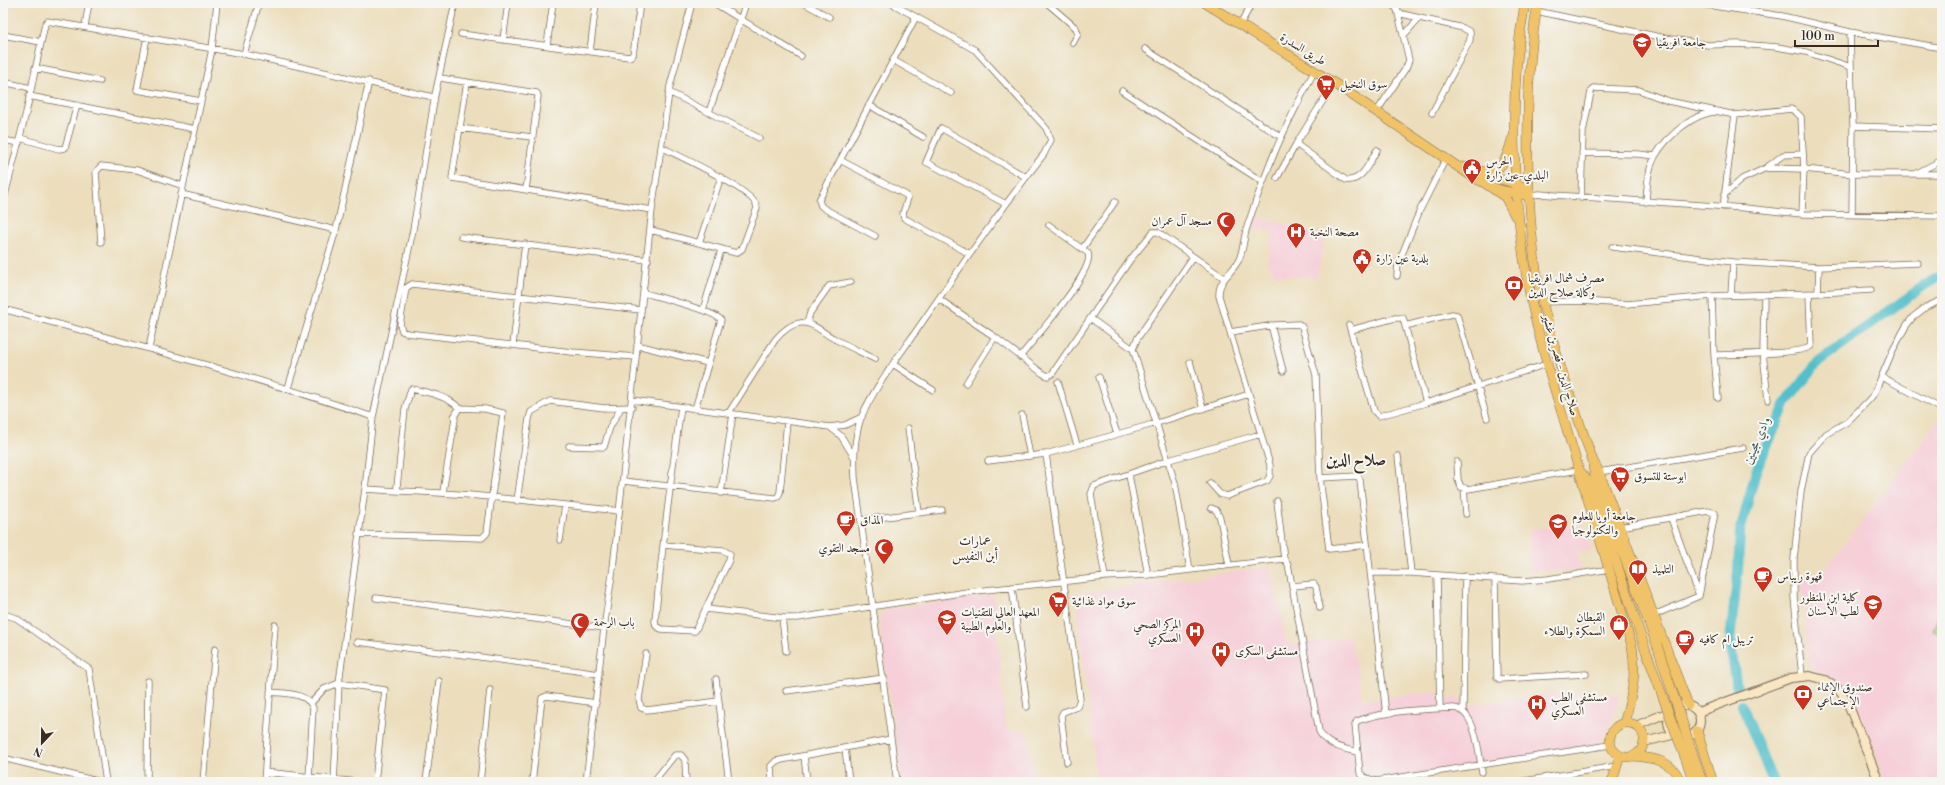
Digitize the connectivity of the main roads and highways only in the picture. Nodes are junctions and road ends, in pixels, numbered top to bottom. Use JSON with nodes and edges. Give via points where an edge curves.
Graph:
{"nodes":[{"id":1,"x":1205,"y":3,"type":"edge"},
{"id":2,"x":1525,"y":3,"type":"edge"},
{"id":3,"x":1537,"y":7,"type":"edge"},
{"id":4,"x":1515,"y":130,"type":"junction"},
{"id":5,"x":1460,"y":167,"type":"junction"},
{"id":6,"x":1486,"y":184,"type":"junction"},
{"id":7,"x":1516,"y":184,"type":"junction"},
{"id":8,"x":1529,"y":193,"type":"junction"},
{"id":9,"x":1516,"y":195,"type":"junction"},
{"id":10,"x":1520,"y":231,"type":"junction"},
{"id":11,"x":1593,"y":461,"type":"junction"},
{"id":12,"x":1578,"y":470,"type":"junction"},
{"id":13,"x":1688,"y":705,"type":"junction"},
{"id":14,"x":1671,"y":711,"type":"junction"},
{"id":15,"x":1698,"y":712,"type":"junction"},
{"id":16,"x":1624,"y":723,"type":"junction"},
{"id":17,"x":1636,"y":726,"type":"junction"},
{"id":18,"x":1697,"y":731,"type":"junction"},
{"id":19,"x":1676,"y":734,"type":"junction"},
{"id":20,"x":1644,"y":742,"type":"junction"},
{"id":21,"x":1620,"y":756,"type":"junction"},
{"id":22,"x":1633,"y":756,"type":"junction"},
{"id":23,"x":1612,"y":782,"type":"edge"},
{"id":24,"x":1681,"y":782,"type":"edge"},
{"id":25,"x":1694,"y":782,"type":"edge"},
{"id":26,"x":1702,"y":782,"type":"edge"},
{"id":27,"x":1714,"y":782,"type":"edge"},
{"id":28,"x":1879,"y":782,"type":"edge"}],
"edges":[{"from":1,"to":5,"type":"main road","name":"طريق السدرة","via":[[1315,70]]},
{"from":2,"to":4,"type":"main road","name":"صلاح الدين - قصر بن غشير","via":[[1518,51]]},
{"from":3,"to":8,"type":"main road","via":[[1528,90]]},
{"from":4,"to":5,"type":"main road","via":[[1507,158],[1497,169],[1486,172]]},
{"from":4,"to":7,"type":"main road","name":"صلاح الدين - قصر بن غشير"},
{"from":5,"to":6,"type":"main road","name":"طريق السدرة"},
{"from":5,"to":7,"type":"main road"},
{"from":6,"to":9,"type":"main road"},
{"from":6,"to":10,"type":"main road","via":[[1508,200]]},
{"from":7,"to":8,"type":"main road"},
{"from":7,"to":9,"type":"main road","name":"صلاح الدين - قصر بن غشير"},
{"from":8,"to":9,"type":"main road"},
{"from":8,"to":11,"type":"main road","via":[[1533,246],[1543,302],[1566,386]]},
{"from":9,"to":10,"type":"main road","name":"صلاح الدين - قصر بن غشير"},
{"from":10,"to":12,"type":"main road","name":"صلاح الدين - قصر بن غشير","via":[[1529,290],[1547,364]]},
{"from":11,"to":13,"type":"main road","via":[[1600,472]]},
{"from":11,"to":26,"type":"main road","bridge":true,"via":[[1596,481],[1657,645]]},
{"from":12,"to":16,"type":"main road","name":"صلاح الدين - قصر بن غشير","via":[[1610,569],[1635,662],[1633,691]]},
{"from":12,"to":25,"type":"main road","bridge":true,"via":[[1590,484],[1646,651]]},
{"from":13,"to":14,"type":"main road","via":[[1677,706]]},
{"from":13,"to":15,"type":"main road"},
{"from":14,"to":17,"type":"main road"},
{"from":14,"to":19,"type":"main road","via":[[1668,718],[1669,726]]},
{"from":15,"to":18,"type":"main road","via":[[1700,724]]},
{"from":15,"to":28,"type":"main road","via":[[1790,678],[1802,676],[1825,680],[1848,701]]},
{"from":16,"to":17,"type":"main road"},
{"from":16,"to":21,"type":"main road","via":[[1612,730],[1610,737],[1610,745]]},
{"from":17,"to":20,"type":"main road","via":[[1642,733]]},
{"from":18,"to":19,"type":"main road","via":[[1687,737]]},
{"from":18,"to":27,"type":"main road"},
{"from":19,"to":20,"type":"main road"},
{"from":20,"to":22,"type":"main road"},
{"from":21,"to":22,"type":"main road"},
{"from":21,"to":23,"type":"main road"},
{"from":22,"to":24,"type":"main road","via":[[1664,761],[1675,770]]}]}
